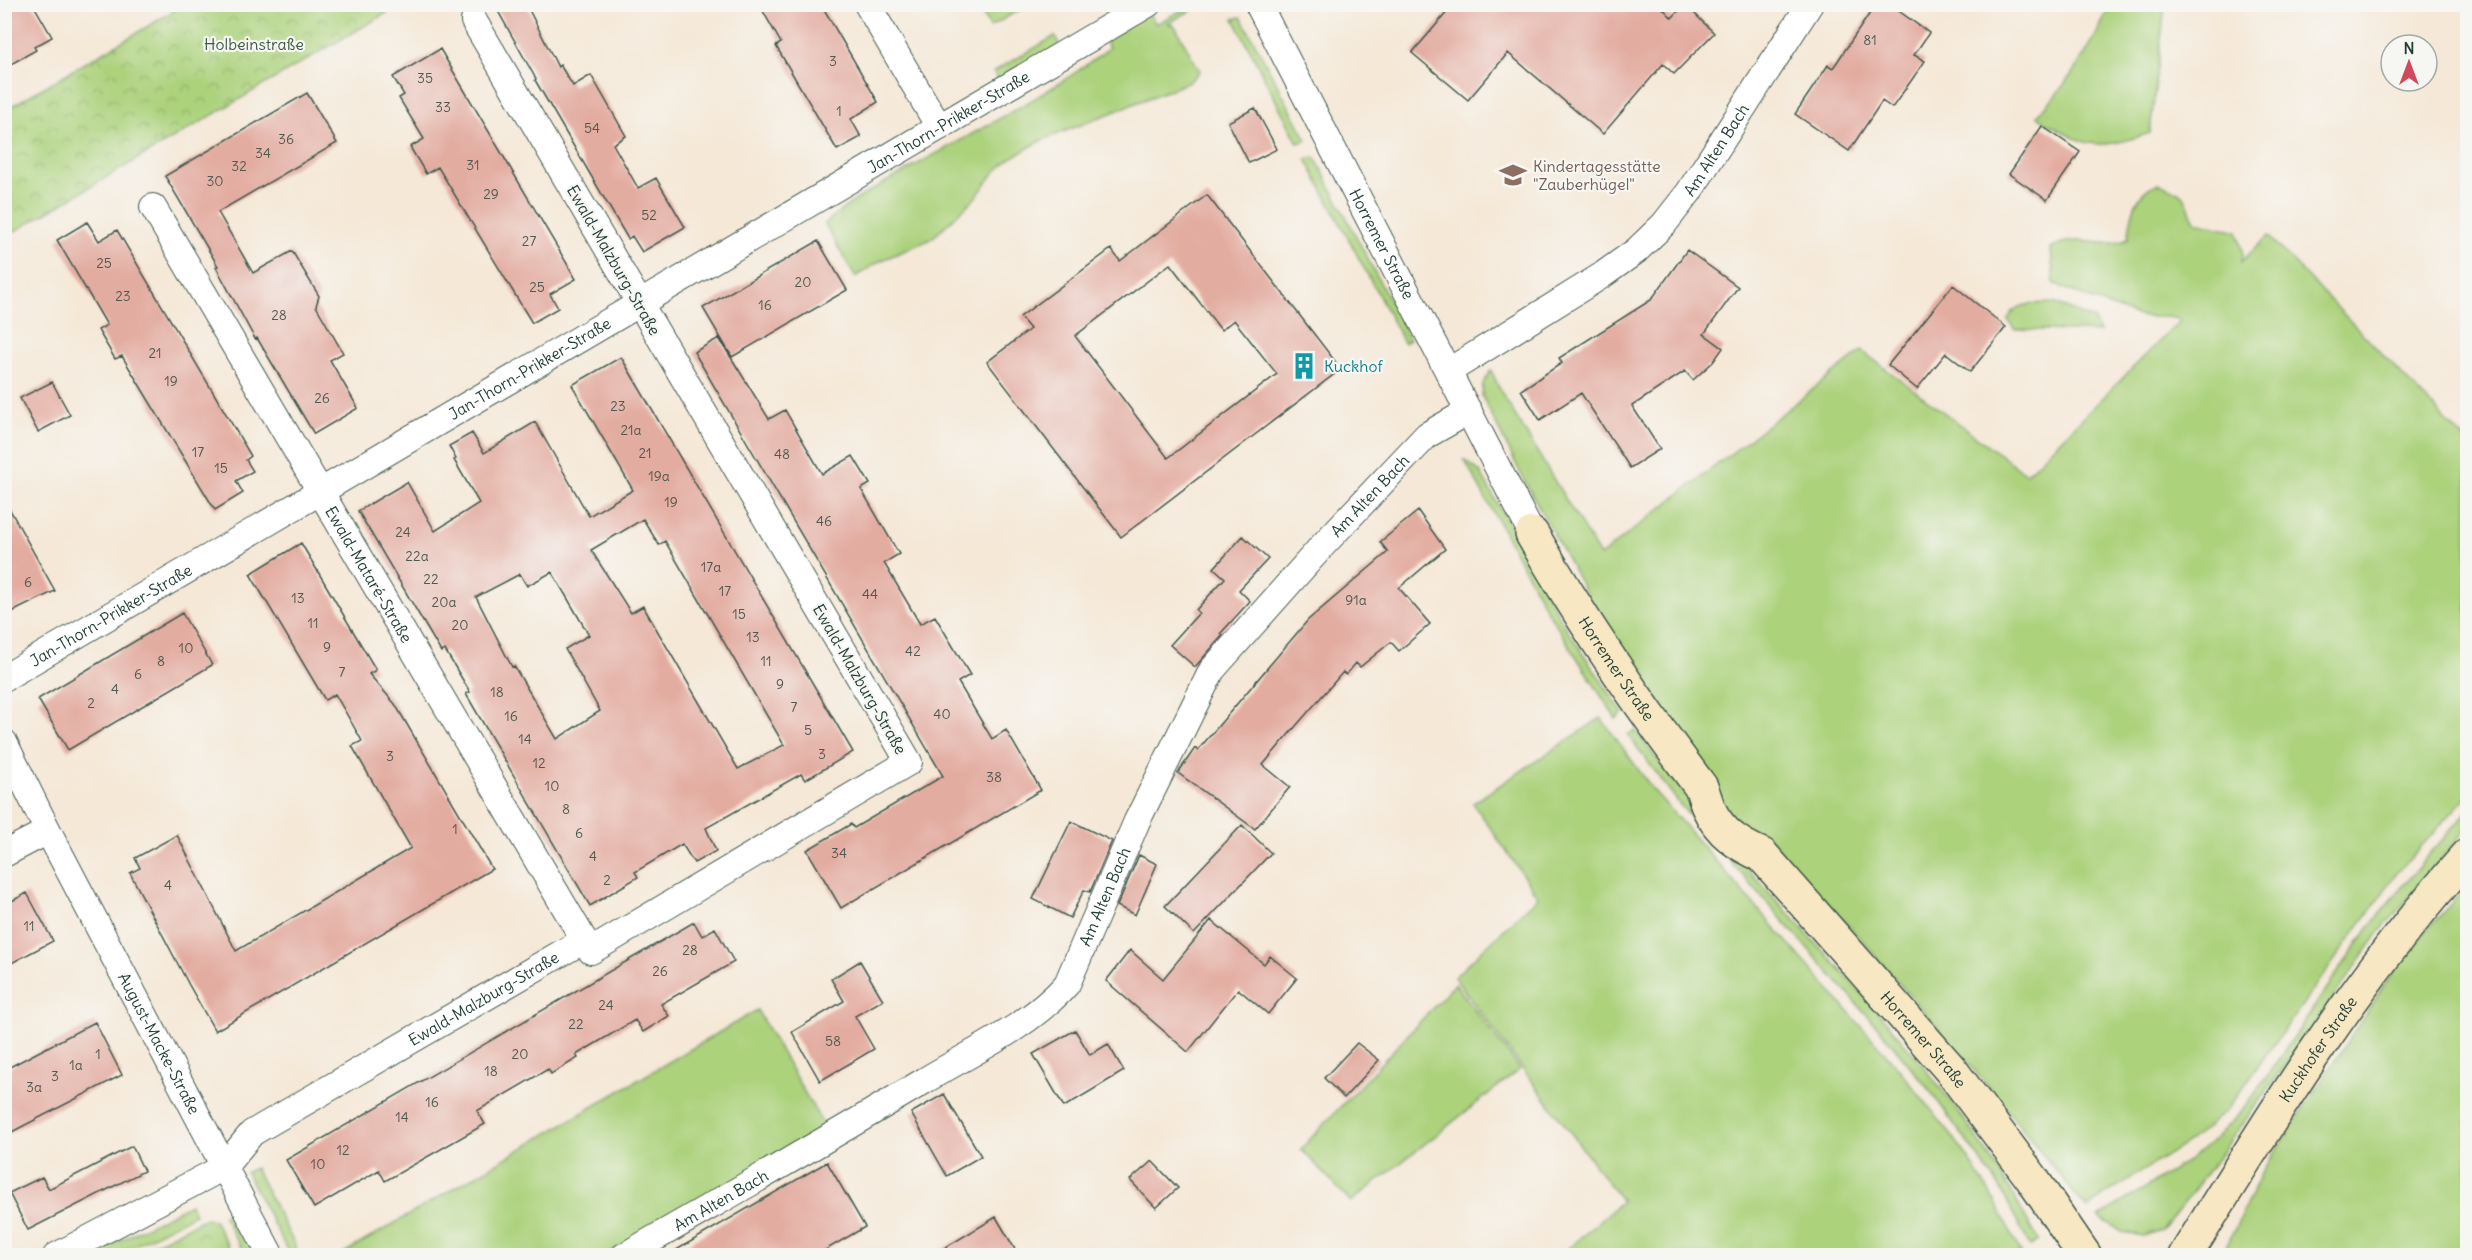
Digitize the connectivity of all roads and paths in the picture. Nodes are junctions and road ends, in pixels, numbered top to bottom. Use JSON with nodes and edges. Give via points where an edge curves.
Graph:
{"nodes":[{"id":1,"x":867,"y":4,"type":"edge"},
{"id":2,"x":1148,"y":4,"type":"edge"},
{"id":3,"x":1257,"y":4,"type":"edge"},
{"id":4,"x":1810,"y":4,"type":"edge"},
{"id":5,"x":474,"y":21,"type":"dead end"},
{"id":6,"x":939,"y":127,"type":"junction"},
{"id":7,"x":153,"y":207,"type":"dead end"},
{"id":8,"x":639,"y":304,"type":"junction"},
{"id":9,"x":1449,"y":371,"type":"junction"},
{"id":10,"x":1469,"y":411,"type":"junction"},
{"id":11,"x":321,"y":490,"type":"junction"},
{"id":12,"x":1532,"y":534,"type":"joint"},
{"id":13,"x":4,"y":678,"type":"edge"},
{"id":14,"x":4,"y":742,"type":"edge"},
{"id":15,"x":48,"y":831,"type":"junction"},
{"id":16,"x":4,"y":854,"type":"edge"},
{"id":17,"x":2468,"y":855,"type":"edge"},
{"id":18,"x":584,"y":940,"type":"junction"},
{"id":19,"x":224,"y":1167,"type":"junction"},
{"id":20,"x":56,"y":1256,"type":"edge"},
{"id":21,"x":271,"y":1256,"type":"edge"},
{"id":22,"x":624,"y":1256,"type":"edge"},
{"id":23,"x":2085,"y":1256,"type":"edge"},
{"id":24,"x":2185,"y":1256,"type":"edge"}],
"edges":[{"from":1,"to":6,"type":"street"},
{"from":2,"to":6,"type":"street","name":"Jan-Thorn-Prikker-Straße"},
{"from":3,"to":9,"type":"street","name":"Horremer Straße"},
{"from":4,"to":9,"type":"street","name":"Am Alten Bach","via":[[1665,224],[1601,276]]},
{"from":5,"to":8,"type":"street","name":"Ewald-Malzburg-Straße"},
{"from":6,"to":8,"type":"street","name":"Jan-Thorn-Prikker-Straße"},
{"from":7,"to":11,"type":"street","name":"Ewald-Mataré-Straße"},
{"from":8,"to":11,"type":"street","name":"Jan-Thorn-Prikker-Straße"},
{"from":8,"to":18,"type":"street","name":"Ewald-Malzburg-Straße","via":[[909,762],[591,951]]},
{"from":9,"to":10,"type":"street","name":"Horremer Straße"},
{"from":10,"to":12,"type":"street","name":"Horremer Straße"},
{"from":10,"to":22,"type":"street","name":"Am Alten Bach","via":[[1427,435],[1323,544],[1212,670],[1137,821],[1067,984],[1056,997],[833,1136]]},
{"from":11,"to":13,"type":"street","name":"Jan-Thorn-Prikker-Straße"},
{"from":11,"to":18,"type":"street","name":"Ewald-Mataré-Straße"},
{"from":12,"to":23,"type":"main road","name":"Horremer Straße","via":[[1618,674],[1701,787],[1708,808],[1725,832],[1739,846],[1762,855],[1926,1041],[1993,1124]]},
{"from":14,"to":15,"type":"street","name":"August-Macke-Straße"},
{"from":15,"to":16,"type":"street"},
{"from":15,"to":19,"type":"street","name":"August-Macke-Straße"},
{"from":17,"to":24,"type":"main road","name":"Kuckhofer Straße","via":[[2420,907],[2355,995],[2284,1096]]},
{"from":18,"to":19,"type":"street","name":"Ewald-Malzburg-Straße","via":[[252,1133]]},
{"from":19,"to":20,"type":"street"},
{"from":19,"to":21,"type":"street","name":"August-Macke-Straße"}]}
